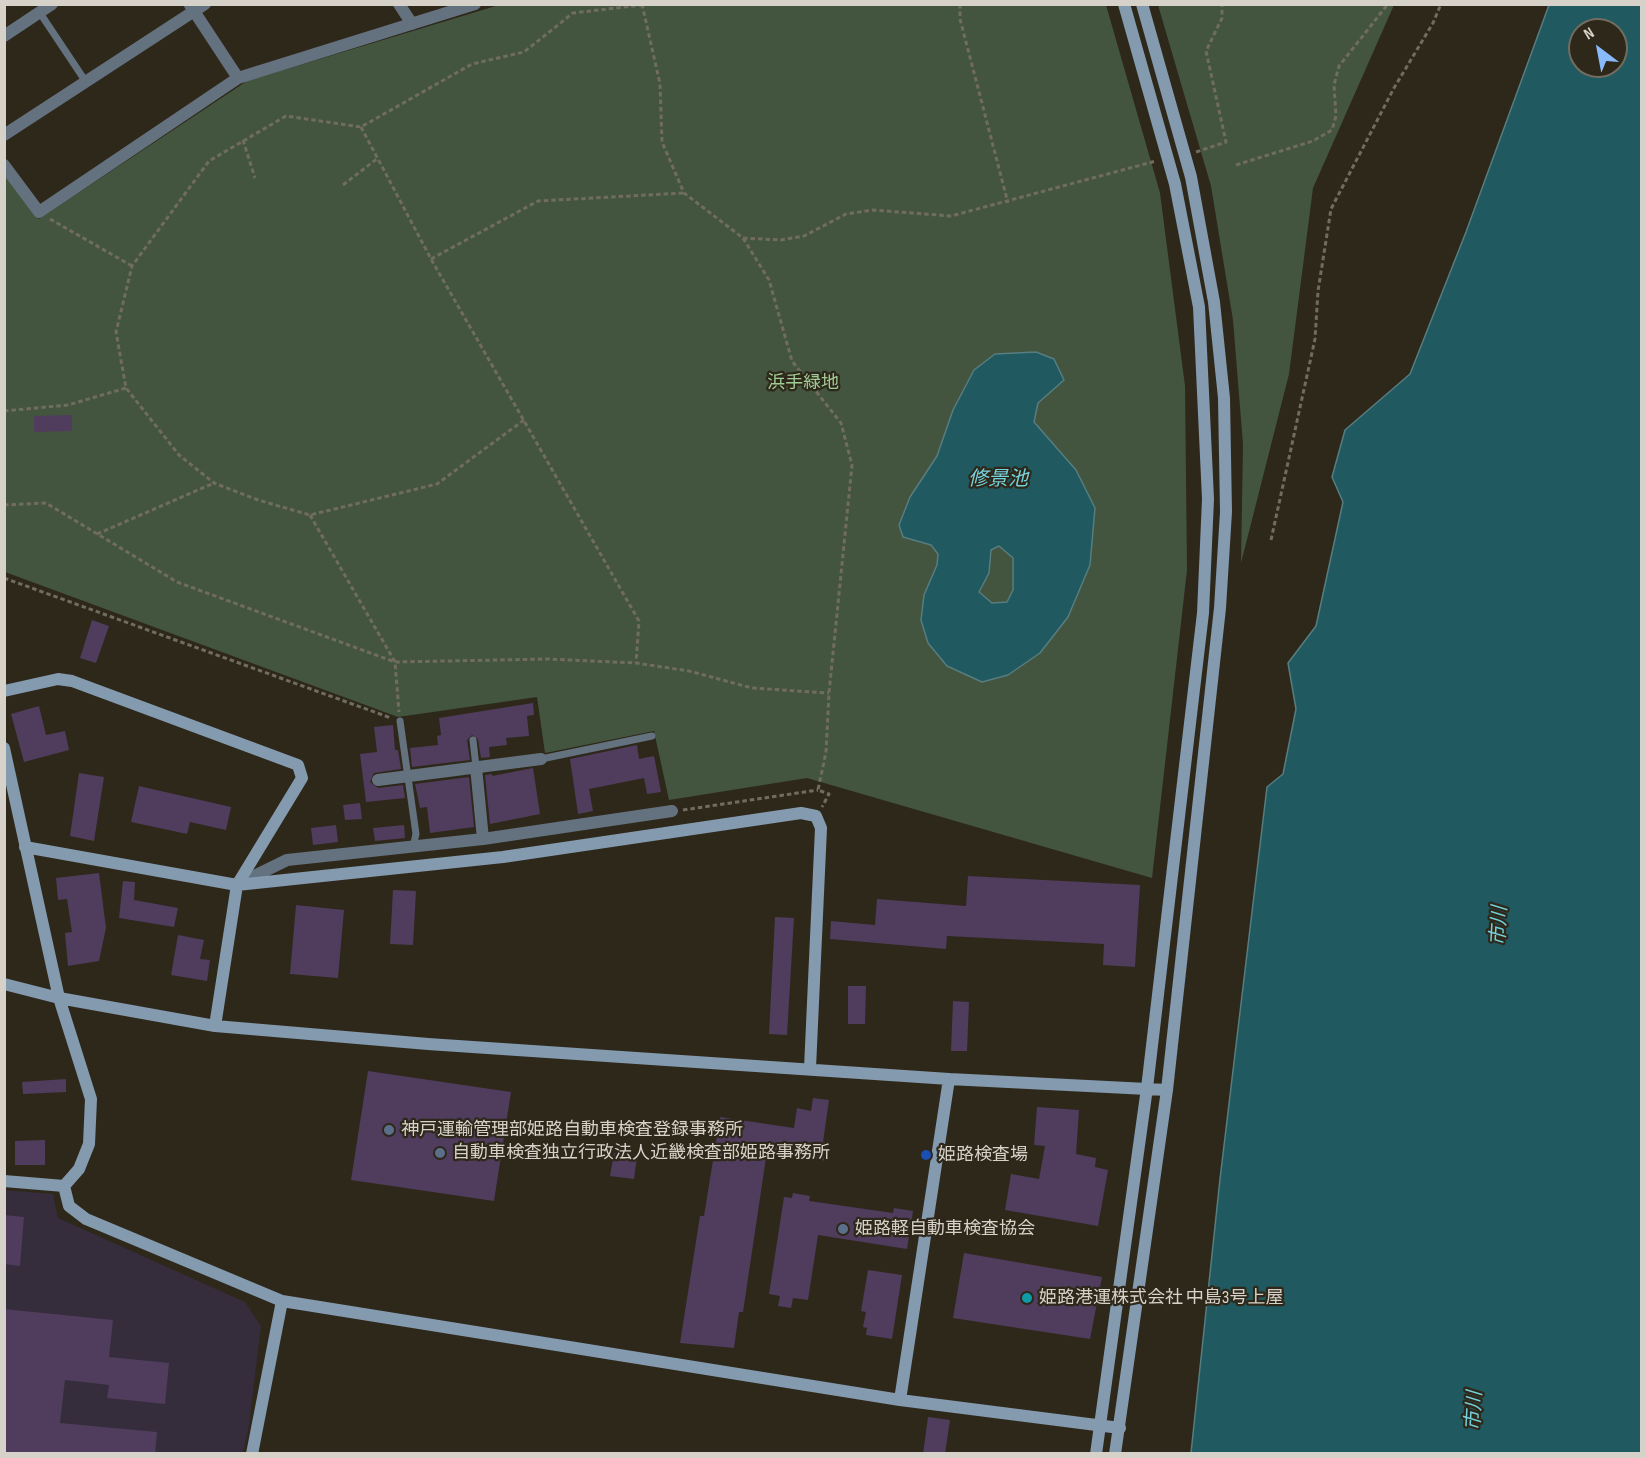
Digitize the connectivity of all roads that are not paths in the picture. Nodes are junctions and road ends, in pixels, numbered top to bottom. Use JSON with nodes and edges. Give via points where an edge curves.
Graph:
{"nodes":[{"id":1,"x":52,"y":4,"type":"edge"},
{"id":2,"x":399,"y":4,"type":"edge"},
{"id":3,"x":475,"y":4,"type":"edge"},
{"id":4,"x":1124,"y":4,"type":"edge"},
{"id":5,"x":1142,"y":4,"type":"edge"},
{"id":6,"x":196,"y":7,"type":"edge"},
{"id":7,"x":40,"y":13,"type":"junction"},
{"id":8,"x":412,"y":24,"type":"junction"},
{"id":9,"x":4,"y":36,"type":"edge"},
{"id":10,"x":238,"y":78,"type":"junction"},
{"id":11,"x":86,"y":82,"type":"junction"},
{"id":12,"x":4,"y":135,"type":"edge"},
{"id":13,"x":1185,"y":155,"type":"junction"},
{"id":14,"x":1168,"y":160,"type":"junction"},
{"id":15,"x":4,"y":165,"type":"edge"},
{"id":16,"x":4,"y":691,"type":"edge"},
{"id":17,"x":400,"y":721,"type":"road end"},
{"id":18,"x":652,"y":736,"type":"dead end"},
{"id":19,"x":473,"y":740,"type":"dead end"},
{"id":20,"x":4,"y":748,"type":"edge"},
{"id":21,"x":541,"y":759,"type":"joint"},
{"id":22,"x":476,"y":767,"type":"junction"},
{"id":23,"x":407,"y":776,"type":"junction"},
{"id":24,"x":378,"y":780,"type":"dead end"},
{"id":25,"x":672,"y":811,"type":"road end"},
{"id":26,"x":483,"y":839,"type":"junction"},
{"id":27,"x":25,"y":847,"type":"junction"},
{"id":28,"x":413,"y":847,"type":"junction"},
{"id":29,"x":237,"y":885,"type":"junction"},
{"id":30,"x":4,"y":984,"type":"edge"},
{"id":31,"x":59,"y":998,"type":"junction"},
{"id":32,"x":215,"y":1026,"type":"junction"},
{"id":33,"x":810,"y":1068,"type":"junction"},
{"id":34,"x":949,"y":1079,"type":"junction"},
{"id":35,"x":1147,"y":1088,"type":"junction"},
{"id":36,"x":1167,"y":1090,"type":"junction"},
{"id":37,"x":4,"y":1181,"type":"edge"},
{"id":38,"x":64,"y":1186,"type":"junction"},
{"id":39,"x":282,"y":1301,"type":"junction"},
{"id":40,"x":900,"y":1400,"type":"junction"},
{"id":41,"x":1101,"y":1426,"type":"junction"},
{"id":42,"x":1120,"y":1428,"type":"junction"},
{"id":43,"x":252,"y":1454,"type":"edge"},
{"id":44,"x":1096,"y":1454,"type":"edge"},
{"id":45,"x":1115,"y":1454,"type":"edge"}],
"edges":[{"from":1,"to":7,"type":"street"},
{"from":2,"to":8,"type":"street"},
{"from":3,"to":8,"type":"street"},
{"from":4,"to":14,"type":"street"},
{"from":5,"to":13,"type":"street"},
{"from":6,"to":10,"type":"street"},
{"from":6,"to":11,"type":"street"},
{"from":7,"to":9,"type":"street"},
{"from":7,"to":11,"type":"lane"},
{"from":8,"to":10,"type":"street"},
{"from":10,"to":15,"type":"street","via":[[39,212]]},
{"from":11,"to":12,"type":"street"},
{"from":13,"to":14,"type":"street"},
{"from":13,"to":36,"type":"street","via":[[1214,302],[1224,398],[1226,512],[1220,608]]},
{"from":14,"to":35,"type":"street","via":[[1199,307],[1208,499],[1203,613]]},
{"from":16,"to":29,"type":"street","via":[[58,679],[72,681],[298,765],[302,778]]},
{"from":17,"to":23,"type":"lane"},
{"from":18,"to":21,"type":"lane"},
{"from":19,"to":22,"type":"lane"},
{"from":20,"to":27,"type":"street"},
{"from":21,"to":22,"type":"street"},
{"from":22,"to":23,"type":"street"},
{"from":22,"to":26,"type":"street"},
{"from":23,"to":24,"type":"street"},
{"from":23,"to":28,"type":"lane","via":[[416,834]]},
{"from":25,"to":26,"type":"street"},
{"from":26,"to":28,"type":"street"},
{"from":27,"to":29,"type":"street"},
{"from":27,"to":31,"type":"street"},
{"from":28,"to":29,"type":"street","via":[[287,860]]},
{"from":29,"to":32,"type":"street"},
{"from":29,"to":33,"type":"street","via":[[503,857],[801,813],[816,816],[821,828]]},
{"from":30,"to":31,"type":"street"},
{"from":31,"to":32,"type":"street"},
{"from":31,"to":38,"type":"street","via":[[91,1099],[92,1120],[79,1169]]},
{"from":32,"to":33,"type":"street"},
{"from":33,"to":34,"type":"street"},
{"from":34,"to":35,"type":"street"},
{"from":34,"to":40,"type":"street"},
{"from":35,"to":36,"type":"street"},
{"from":35,"to":41,"type":"street"},
{"from":36,"to":42,"type":"street"},
{"from":37,"to":38,"type":"street"},
{"from":38,"to":39,"type":"street","via":[[69,1206],[86,1219]]},
{"from":39,"to":40,"type":"street"},
{"from":39,"to":43,"type":"street"},
{"from":40,"to":41,"type":"street"},
{"from":41,"to":42,"type":"street"},
{"from":41,"to":44,"type":"street"},
{"from":42,"to":45,"type":"street"}]}
